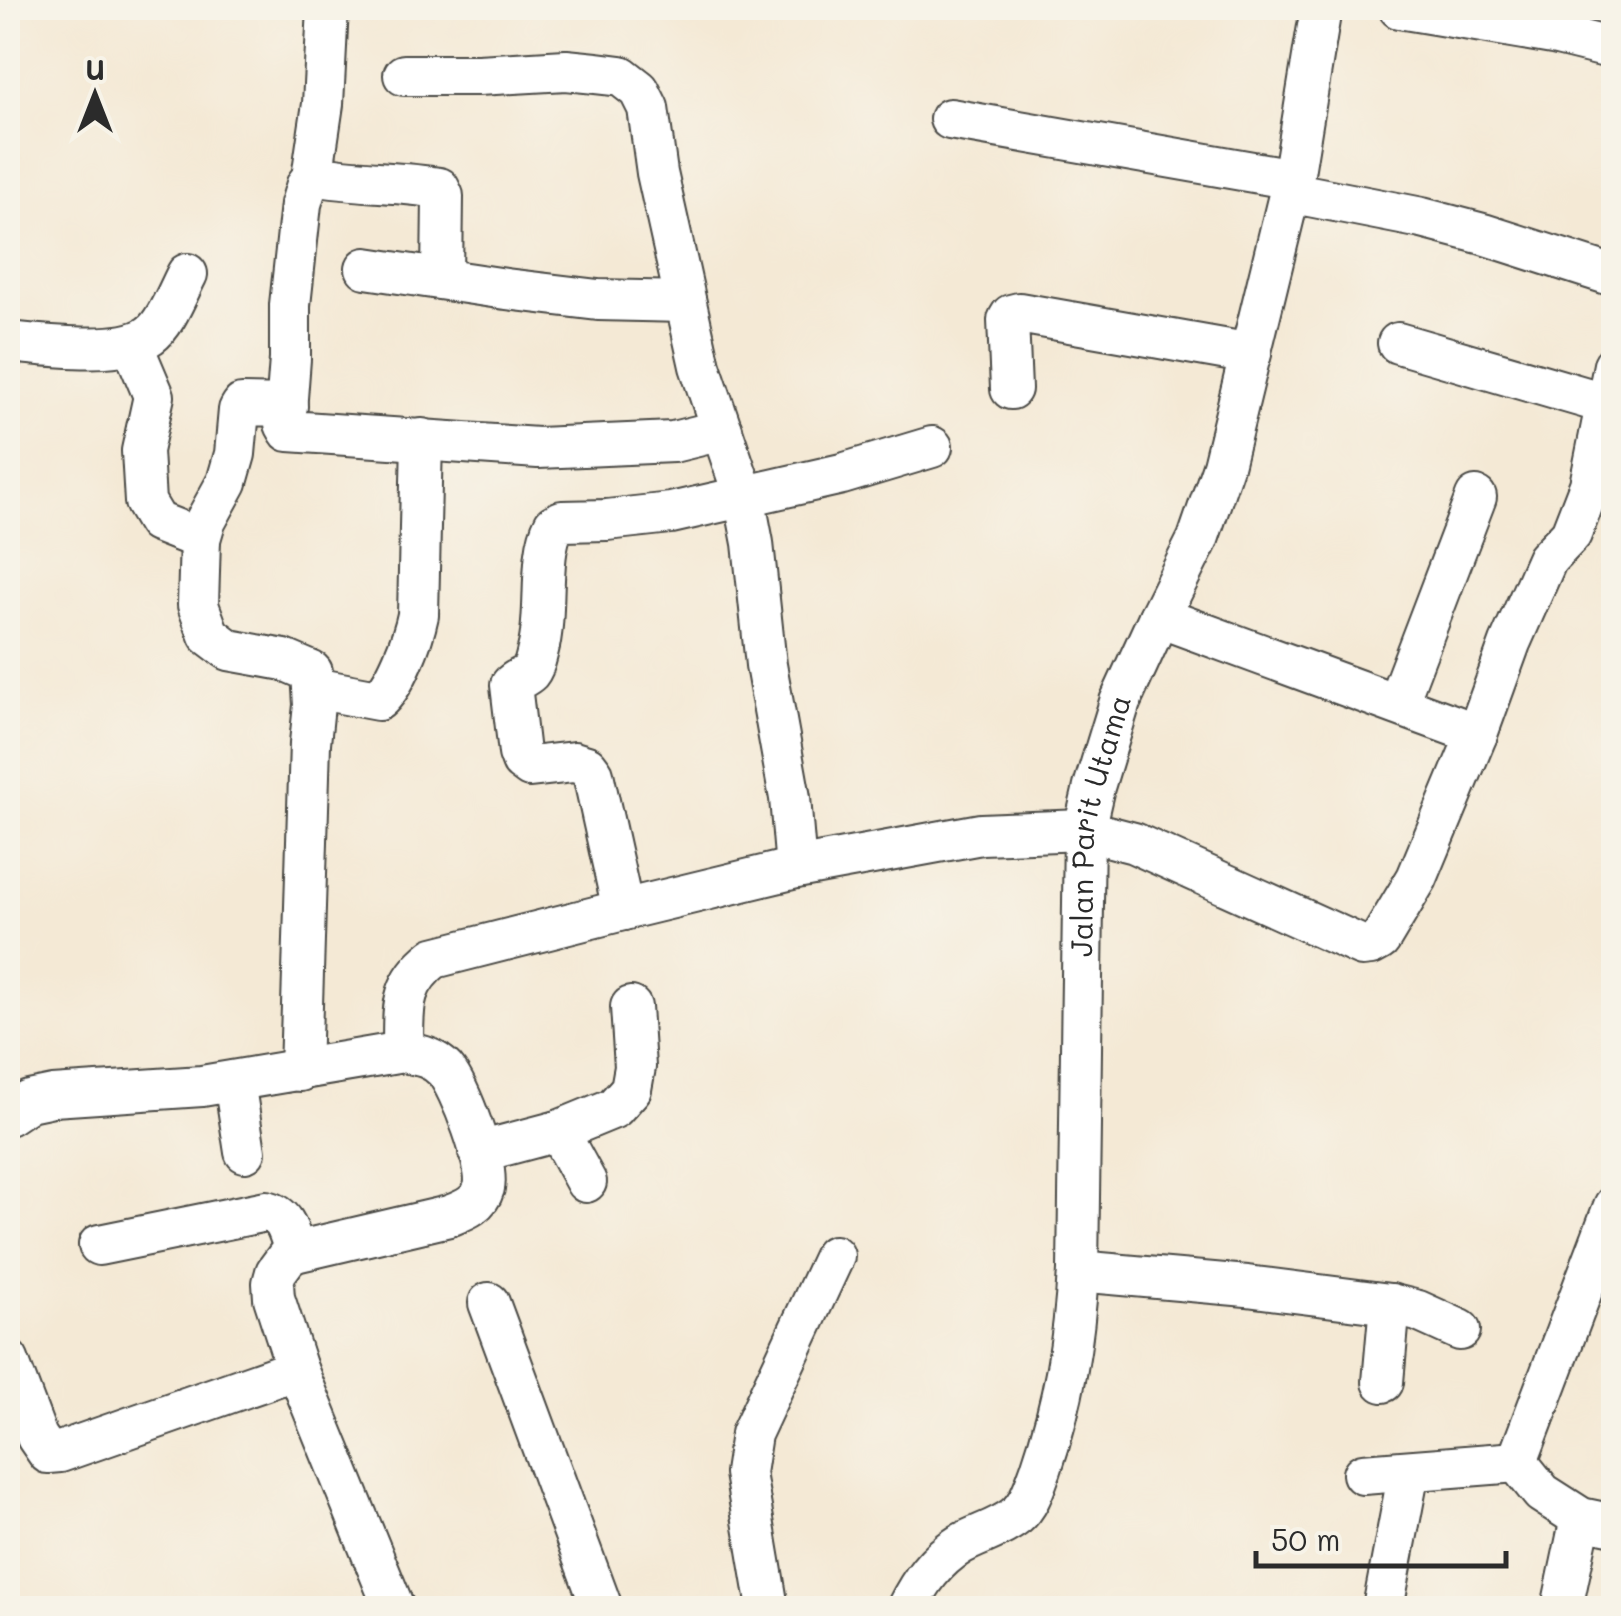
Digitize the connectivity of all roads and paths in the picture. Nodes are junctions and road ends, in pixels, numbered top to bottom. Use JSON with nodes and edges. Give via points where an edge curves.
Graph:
{"nodes":[{"id":1,"x":328,"y":8,"type":"edge"},
{"id":2,"x":1321,"y":8,"type":"edge"},
{"id":3,"x":1399,"y":8,"type":"edge"},
{"id":4,"x":1614,"y":49,"type":"edge"},
{"id":5,"x":404,"y":75,"type":"dead end"},
{"id":6,"x":950,"y":119,"type":"dead end"},
{"id":7,"x":316,"y":175,"type":"junction"},
{"id":8,"x":1291,"y":186,"type":"junction"},
{"id":9,"x":366,"y":268,"type":"dead end"},
{"id":10,"x":186,"y":274,"type":"dead end"},
{"id":11,"x":1614,"y":276,"type":"edge"},
{"id":12,"x":442,"y":279,"type":"junction"},
{"id":13,"x":684,"y":302,"type":"junction"},
{"id":14,"x":8,"y":342,"type":"edge"},
{"id":15,"x":1398,"y":343,"type":"dead end"},
{"id":16,"x":132,"y":344,"type":"junction"},
{"id":17,"x":1251,"y":354,"type":"junction"},
{"id":18,"x":1011,"y":388,"type":"dead end"},
{"id":19,"x":1611,"y":391,"type":"edge"},
{"id":20,"x":286,"y":406,"type":"junction"},
{"id":21,"x":722,"y":430,"type":"junction"},
{"id":22,"x":422,"y":439,"type":"junction"},
{"id":23,"x":932,"y":448,"type":"dead end"},
{"id":24,"x":744,"y":496,"type":"junction"},
{"id":25,"x":1476,"y":497,"type":"dead end"},
{"id":26,"x":200,"y":538,"type":"junction"},
{"id":27,"x":1159,"y":618,"type":"junction"},
{"id":28,"x":314,"y":688,"type":"junction"},
{"id":29,"x":1397,"y":704,"type":"junction"},
{"id":30,"x":1477,"y":734,"type":"junction"},
{"id":31,"x":1084,"y":830,"type":"junction"},
{"id":32,"x":796,"y":868,"type":"junction"},
{"id":33,"x":623,"y":910,"type":"junction"},
{"id":34,"x":631,"y":1007,"type":"dead end"},
{"id":35,"x":403,"y":1052,"type":"junction"},
{"id":36,"x":300,"y":1071,"type":"junction"},
{"id":37,"x":234,"y":1081,"type":"junction"},
{"id":38,"x":15,"y":1100,"type":"edge"},
{"id":39,"x":558,"y":1131,"type":"junction"},
{"id":40,"x":246,"y":1152,"type":"dead end"},
{"id":41,"x":480,"y":1152,"type":"junction"},
{"id":42,"x":586,"y":1182,"type":"dead end"},
{"id":43,"x":1614,"y":1206,"type":"edge"},
{"id":44,"x":99,"y":1245,"type":"dead end"},
{"id":45,"x":295,"y":1252,"type":"junction"},
{"id":46,"x":834,"y":1256,"type":"dead end"},
{"id":47,"x":1078,"y":1270,"type":"junction"},
{"id":48,"x":489,"y":1303,"type":"dead end"},
{"id":49,"x":1390,"y":1304,"type":"junction"},
{"id":50,"x":1460,"y":1330,"type":"dead end"},
{"id":51,"x":8,"y":1360,"type":"edge"},
{"id":52,"x":297,"y":1370,"type":"junction"},
{"id":53,"x":1383,"y":1382,"type":"dead end"},
{"id":54,"x":1517,"y":1462,"type":"junction"},
{"id":55,"x":1410,"y":1470,"type":"junction"},
{"id":56,"x":1363,"y":1474,"type":"dead end"},
{"id":57,"x":1597,"y":1522,"type":"edge"},
{"id":58,"x":394,"y":1608,"type":"edge"},
{"id":59,"x":602,"y":1608,"type":"edge"},
{"id":60,"x":768,"y":1608,"type":"edge"},
{"id":61,"x":907,"y":1608,"type":"edge"},
{"id":62,"x":1383,"y":1608,"type":"edge"},
{"id":63,"x":1562,"y":1608,"type":"edge"}],
"edges":[{"from":1,"to":7,"type":"street"},
{"from":2,"to":8,"type":"street","name":"Jalan Parit Utama"},
{"from":3,"to":4,"type":"street"},
{"from":5,"to":13,"type":"street","via":[[566,70],[621,76],[639,90],[648,108]]},
{"from":6,"to":8,"type":"street"},
{"from":7,"to":12,"type":"street","via":[[439,188]]},
{"from":7,"to":20,"type":"street","via":[[301,204]]},
{"from":8,"to":11,"type":"street","via":[[1483,234]]},
{"from":8,"to":17,"type":"street","name":"Jalan Parit Utama"},
{"from":9,"to":12,"type":"street"},
{"from":10,"to":16,"type":"street","via":[[152,334]]},
{"from":12,"to":13,"type":"street","via":[[598,300]]},
{"from":13,"to":21,"type":"street"},
{"from":14,"to":16,"type":"street"},
{"from":15,"to":19,"type":"street"},
{"from":16,"to":26,"type":"street","via":[[154,396],[142,451],[145,502],[156,522]]},
{"from":17,"to":18,"type":"street","via":[[1019,313],[1008,320]]},
{"from":17,"to":27,"type":"street","name":"Jalan Parit Utama","via":[[1198,538]]},
{"from":19,"to":30,"type":"street","via":[[1590,485],[1571,534],[1547,559]]},
{"from":20,"to":22,"type":"street","via":[[289,432]]},
{"from":20,"to":26,"type":"street","via":[[242,405],[235,454]]},
{"from":21,"to":22,"type":"street","via":[[612,446]]},
{"from":21,"to":24,"type":"street"},
{"from":22,"to":28,"type":"street","via":[[413,635],[378,700]]},
{"from":23,"to":24,"type":"street"},
{"from":24,"to":32,"type":"street"},
{"from":24,"to":33,"type":"street","via":[[671,513],[562,521],[550,534],[534,666],[510,685],[520,753],[530,768],[574,762],[593,774]]},
{"from":25,"to":29,"type":"street"},
{"from":26,"to":28,"type":"street","via":[[198,605],[209,635],[229,650],[312,672]]},
{"from":27,"to":29,"type":"street"},
{"from":27,"to":31,"type":"street","name":"Jalan Parit Utama","via":[[1120,702]]},
{"from":28,"to":36,"type":"street"},
{"from":29,"to":30,"type":"street"},
{"from":30,"to":31,"type":"street","via":[[1417,878],[1371,945],[1134,843]]},
{"from":31,"to":32,"type":"street","via":[[981,834]]},
{"from":31,"to":47,"type":"street","name":"Jalan Parit Utama"},
{"from":32,"to":33,"type":"street"},
{"from":33,"to":35,"type":"street","via":[[434,958],[407,991]]},
{"from":34,"to":39,"type":"street","via":[[631,1089],[614,1108]]},
{"from":35,"to":36,"type":"street"},
{"from":35,"to":41,"type":"street","via":[[444,1069]]},
{"from":36,"to":37,"type":"street"},
{"from":37,"to":38,"type":"street"},
{"from":37,"to":40,"type":"street"},
{"from":39,"to":41,"type":"street"},
{"from":39,"to":42,"type":"street"},
{"from":41,"to":45,"type":"street","via":[[484,1186],[468,1209]]},
{"from":43,"to":54,"type":"street"},
{"from":44,"to":45,"type":"street","via":[[266,1211],[284,1220]]},
{"from":45,"to":52,"type":"street","via":[[280,1264],[273,1283]]},
{"from":46,"to":60,"type":"street","via":[[751,1434],[745,1473]]},
{"from":47,"to":49,"type":"street"},
{"from":47,"to":61,"type":"street","name":"Jalan Parit Utama","via":[[1065,1385],[1030,1500],[1002,1526],[934,1564]]},
{"from":48,"to":59,"type":"street"},
{"from":49,"to":50,"type":"street"},
{"from":49,"to":53,"type":"street"},
{"from":51,"to":52,"type":"street","via":[[48,1453]]},
{"from":52,"to":58,"type":"street"},
{"from":54,"to":55,"type":"street"},
{"from":54,"to":57,"type":"street","via":[[1542,1493]]},
{"from":55,"to":56,"type":"street"},
{"from":55,"to":62,"type":"street"},
{"from":57,"to":63,"type":"street"}]}
